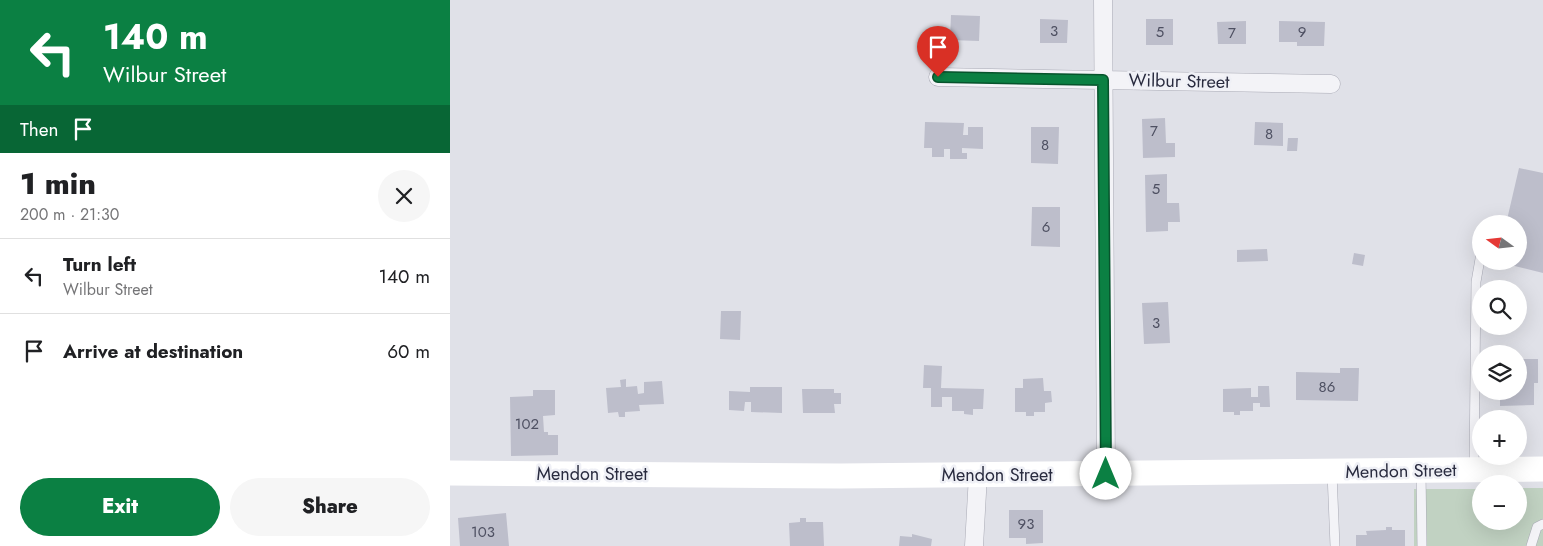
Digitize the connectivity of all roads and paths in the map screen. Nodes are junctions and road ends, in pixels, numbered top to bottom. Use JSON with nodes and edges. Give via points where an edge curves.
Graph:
{"nodes":[{"id":1,"x":1103,"y":0,"type":"edge"},
{"id":2,"x":938,"y":77,"type":"dead end"},
{"id":3,"x":1103,"y":80,"type":"junction"},
{"id":4,"x":1331,"y":84,"type":"dead end"},
{"id":5,"x":1478,"y":270,"type":"edge"},
{"id":6,"x":1543,"y":469,"type":"edge"},
{"id":7,"x":1422,"y":470,"type":"junction"},
{"id":8,"x":1474,"y":470,"type":"junction"},
{"id":9,"x":1332,"y":472,"type":"junction"},
{"id":10,"x":450,"y":473,"type":"edge"},
{"id":11,"x":1106,"y":474,"type":"junction"},
{"id":12,"x":978,"y":475,"type":"junction"},
{"id":13,"x":1543,"y":524,"type":"edge"},
{"id":14,"x":974,"y":546,"type":"edge"},
{"id":15,"x":1335,"y":546,"type":"edge"},
{"id":16,"x":1422,"y":546,"type":"edge"},
{"id":17,"x":1531,"y":546,"type":"edge"}],
"edges":[{"from":1,"to":3,"type":"street"},
{"from":2,"to":3,"type":"street","name":"Wilbur Street"},
{"from":3,"to":4,"type":"street","name":"Wilbur Street"},
{"from":3,"to":11,"type":"street"},
{"from":5,"to":8,"type":"lane"},
{"from":6,"to":8,"type":"street","name":"Mendon Street"},
{"from":7,"to":8,"type":"street","name":"Mendon Street"},
{"from":7,"to":9,"type":"street","name":"Mendon Street"},
{"from":7,"to":16,"type":"lane"},
{"from":9,"to":11,"type":"street","name":"Mendon Street"},
{"from":9,"to":15,"type":"lane"},
{"from":10,"to":12,"type":"street","name":"Mendon Street"},
{"from":11,"to":12,"type":"street","name":"Mendon Street"},
{"from":12,"to":14,"type":"street"},
{"from":13,"to":17,"type":"lane","via":[[1536,527]]}]}
